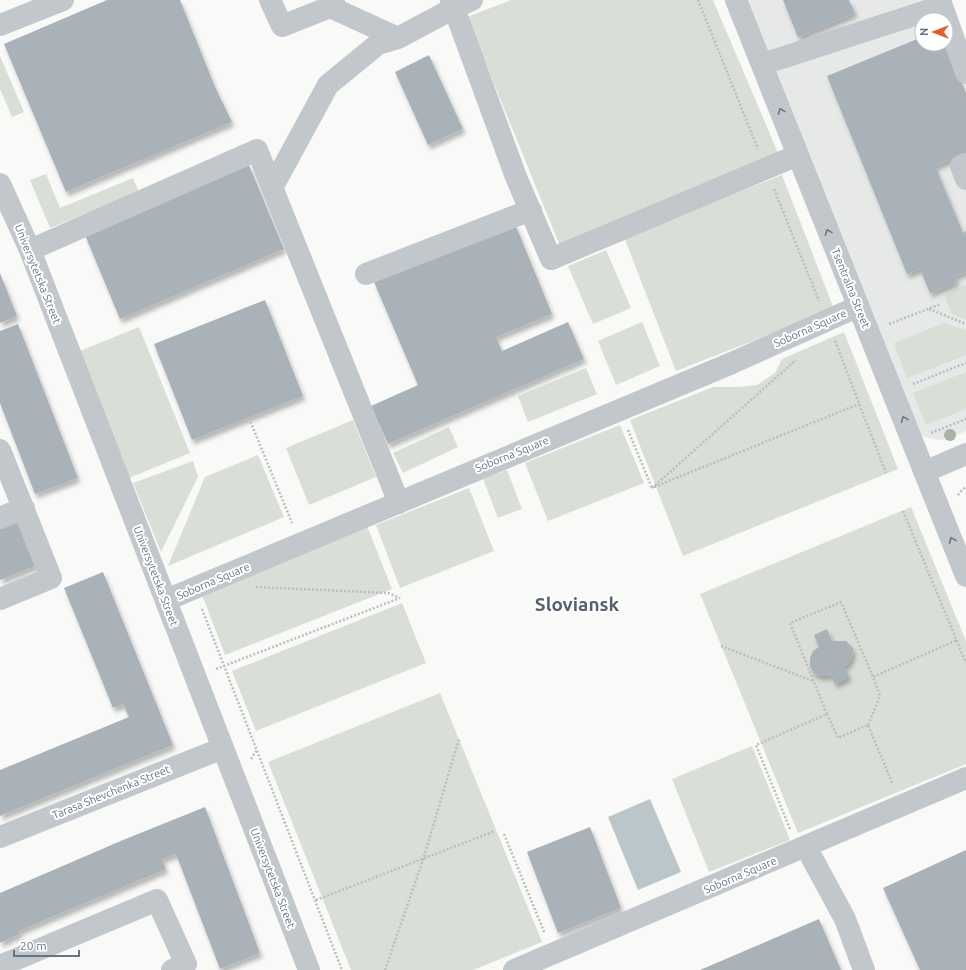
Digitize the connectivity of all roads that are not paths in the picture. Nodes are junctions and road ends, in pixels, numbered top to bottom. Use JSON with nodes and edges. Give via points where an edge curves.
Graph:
{"nodes":[{"id":1,"x":63,"y":0,"type":"edge"},
{"id":2,"x":270,"y":0,"type":"edge"},
{"id":3,"x":736,"y":0,"type":"edge"},
{"id":4,"x":459,"y":3,"type":"edge"},
{"id":5,"x":332,"y":4,"type":"edge"},
{"id":6,"x":0,"y":26,"type":"edge"},
{"id":7,"x":398,"y":38,"type":"junction"},
{"id":8,"x":763,"y":64,"type":"junction"},
{"id":9,"x":966,"y":73,"type":"edge"},
{"id":10,"x":798,"y":156,"type":"junction"},
{"id":11,"x":966,"y":164,"type":"edge"},
{"id":12,"x":966,"y":179,"type":"edge"},
{"id":13,"x":0,"y":184,"type":"edge"},
{"id":14,"x":272,"y":188,"type":"junction"},
{"id":15,"x":531,"y":210,"type":"junction"},
{"id":16,"x":30,"y":250,"type":"junction"},
{"id":17,"x":366,"y":274,"type":"dead end"},
{"id":18,"x":858,"y":307,"type":"junction"},
{"id":19,"x":0,"y":450,"type":"edge"},
{"id":20,"x":966,"y":454,"type":"edge"},
{"id":21,"x":924,"y":472,"type":"junction"},
{"id":22,"x":399,"y":502,"type":"junction"},
{"id":23,"x":24,"y":508,"type":"junction"},
{"id":24,"x":0,"y":518,"type":"edge"},
{"id":25,"x":966,"y":576,"type":"edge"},
{"id":26,"x":0,"y":599,"type":"edge"},
{"id":27,"x":166,"y":600,"type":"junction"},
{"id":28,"x":223,"y":748,"type":"junction"},
{"id":29,"x":966,"y":778,"type":"edge"},
{"id":30,"x":0,"y":837,"type":"edge"},
{"id":31,"x":803,"y":848,"type":"junction"},
{"id":32,"x":0,"y":966,"type":"edge"},
{"id":33,"x":182,"y":968,"type":"edge"},
{"id":34,"x":309,"y":970,"type":"edge"},
{"id":35,"x":514,"y":970,"type":"edge"},
{"id":36,"x":864,"y":970,"type":"edge"}],
"edges":[{"from":1,"to":6,"type":"street"},
{"from":2,"to":5,"type":"street","via":[[282,26]]},
{"from":3,"to":8,"type":"street","name":"Tsentralna Street"},
{"from":4,"to":7,"type":"street"},
{"from":4,"to":15,"type":"street","via":[[513,169]]},
{"from":5,"to":7,"type":"street"},
{"from":7,"to":14,"type":"street","via":[[378,44],[328,85]]},
{"from":8,"to":9,"type":"street","via":[[942,6]]},
{"from":10,"to":8,"type":"street","name":"Tsentralna Street","one_way":true},
{"from":10,"to":15,"type":"street","via":[[551,259]]},
{"from":18,"to":10,"type":"street","name":"Tsentralna Street","one_way":true},
{"from":11,"to":12,"type":"street","via":[[961,166]]},
{"from":13,"to":16,"type":"street","name":"Universytetska Street"},
{"from":14,"to":16,"type":"street","via":[[257,150]]},
{"from":14,"to":22,"type":"street"},
{"from":15,"to":17,"type":"street"},
{"from":16,"to":27,"type":"street","name":"Universytetska Street"},
{"from":21,"to":18,"type":"street","name":"Tsentralna Street","one_way":true},
{"from":18,"to":22,"type":"street","name":"Soborna Square"},
{"from":19,"to":23,"type":"street"},
{"from":20,"to":21,"type":"street"},
{"from":25,"to":21,"type":"street","name":"Tsentralna Street","one_way":true},
{"from":22,"to":27,"type":"street","name":"Soborna Square"},
{"from":23,"to":24,"type":"street"},
{"from":23,"to":26,"type":"street","via":[[51,578]]},
{"from":27,"to":28,"type":"street","name":"Universytetska Street"},
{"from":28,"to":30,"type":"street","name":"Tarasa Shevchenka Street"},
{"from":28,"to":34,"type":"street","name":"Universytetska Street"},
{"from":29,"to":31,"type":"street","name":"Soborna Square"},
{"from":31,"to":35,"type":"street","name":"Soborna Square"},
{"from":31,"to":36,"type":"street","via":[[845,919]]},
{"from":32,"to":33,"type":"street","via":[[157,900]]}]}
